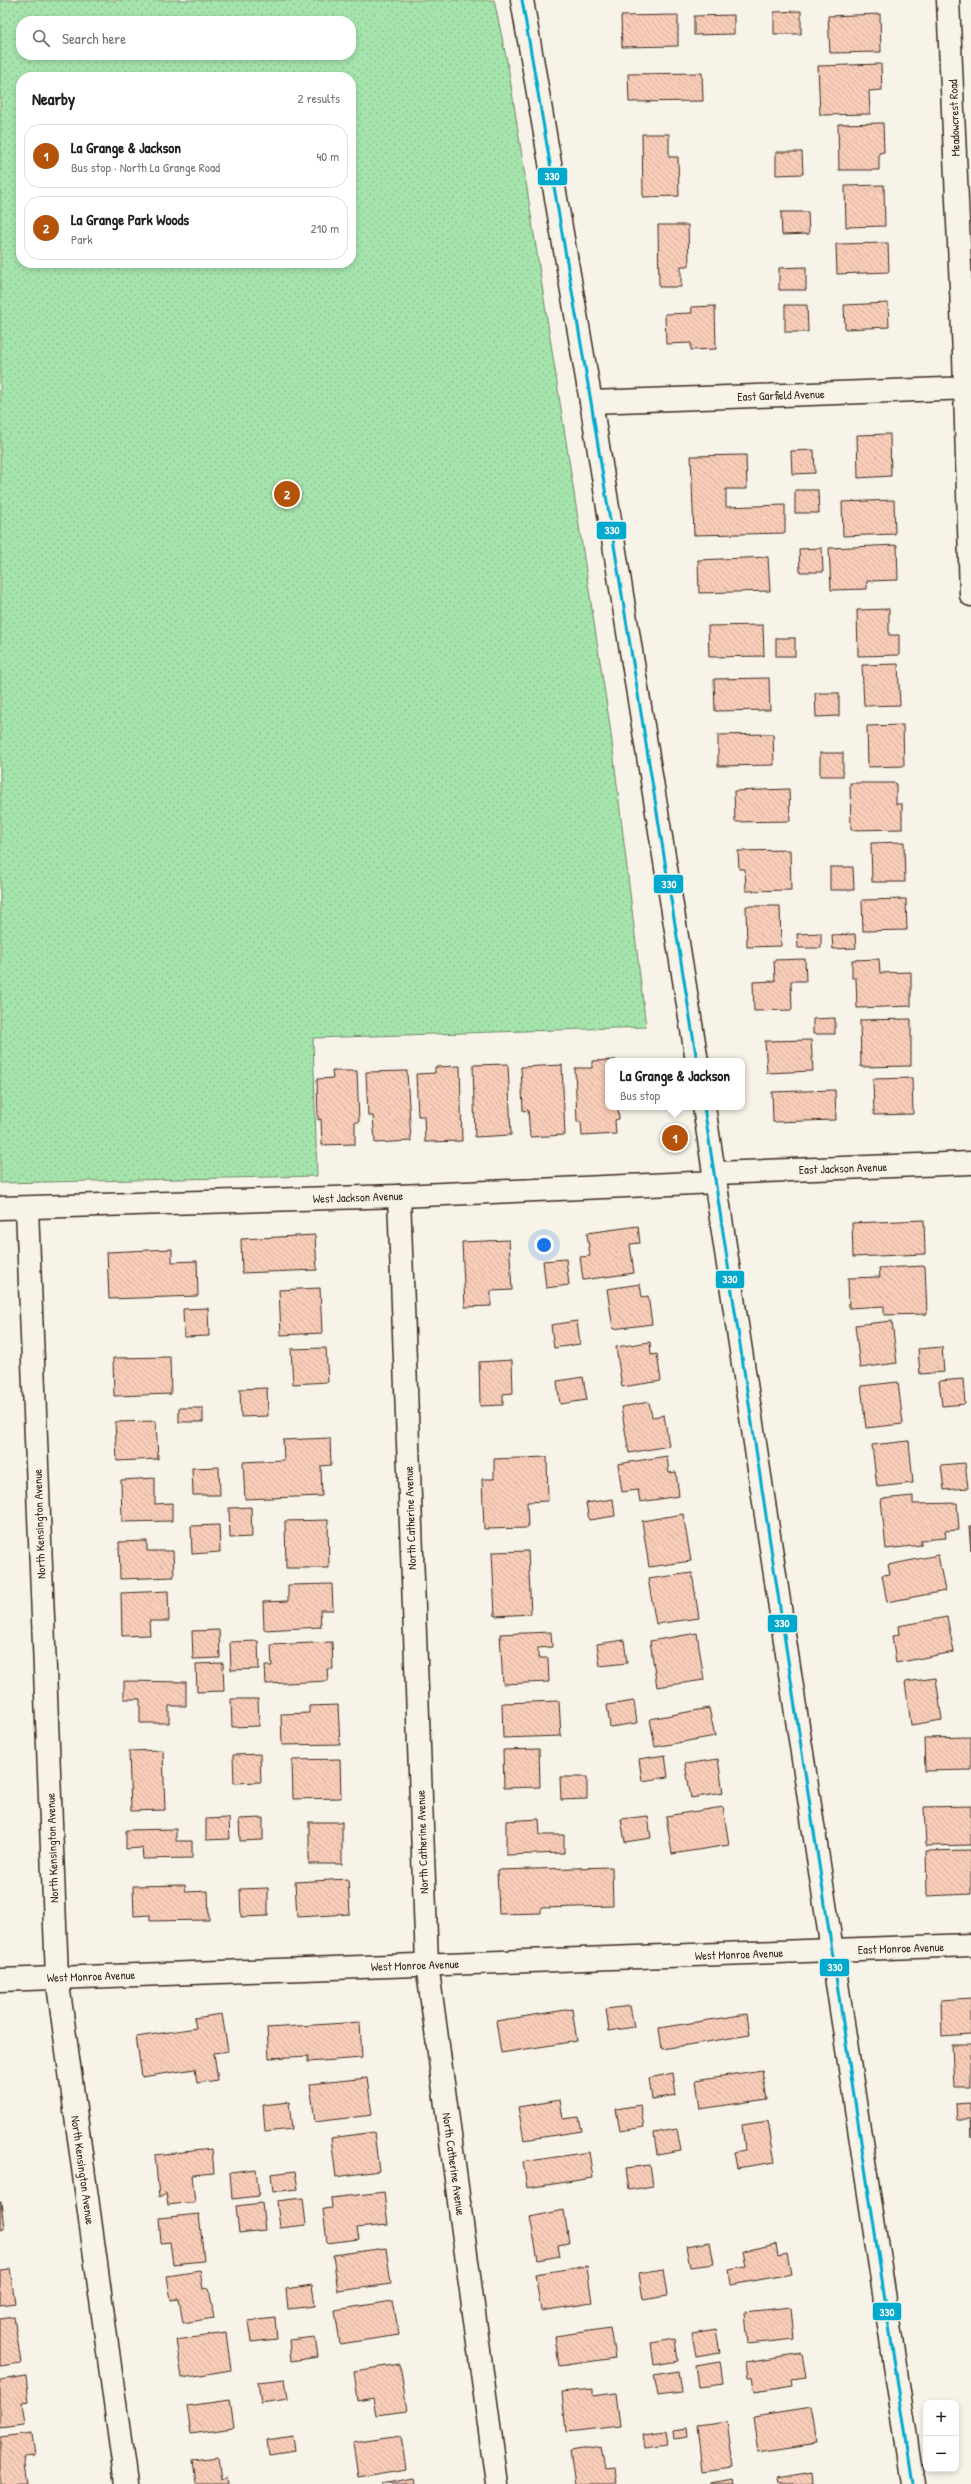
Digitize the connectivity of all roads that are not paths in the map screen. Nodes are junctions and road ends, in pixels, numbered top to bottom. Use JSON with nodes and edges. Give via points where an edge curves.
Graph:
{"nodes":[{"id":1,"x":522,"y":0,"type":"edge"},
{"id":2,"x":948,"y":0,"type":"edge"},
{"id":3,"x":968,"y":388,"type":"edge"},
{"id":4,"x":590,"y":402,"type":"junction"},
{"id":5,"x":971,"y":595,"type":"edge"},
{"id":6,"x":697,"y":1058,"type":"edge"},
{"id":7,"x":704,"y":1110,"type":"edge"},
{"id":8,"x":971,"y":1163,"type":"edge"},
{"id":9,"x":715,"y":1177,"type":"junction"},
{"id":10,"x":398,"y":1196,"type":"junction"},
{"id":11,"x":0,"y":1208,"type":"edge"},
{"id":12,"x":27,"y":1208,"type":"junction"},
{"id":13,"x":971,"y":1945,"type":"edge"},
{"id":14,"x":830,"y":1951,"type":"junction"},
{"id":15,"x":427,"y":1964,"type":"junction"},
{"id":16,"x":57,"y":1977,"type":"junction"},
{"id":17,"x":0,"y":1980,"type":"edge"},
{"id":18,"x":126,"y":2484,"type":"edge"},
{"id":19,"x":497,"y":2484,"type":"edge"},
{"id":20,"x":913,"y":2484,"type":"edge"}],
"edges":[{"from":1,"to":4,"type":"street"},
{"from":2,"to":3,"type":"street","name":"Meadowcrest Road"},
{"from":3,"to":4,"type":"street","name":"East Garfield Avenue"},
{"from":3,"to":5,"type":"street","name":"Meadowcrest Road"},
{"from":4,"to":6,"type":"street"},
{"from":7,"to":9,"type":"street"},
{"from":8,"to":9,"type":"street","name":"East Jackson Avenue"},
{"from":9,"to":10,"type":"street","name":"West Jackson Avenue"},
{"from":9,"to":14,"type":"street"},
{"from":10,"to":12,"type":"street","name":"West Jackson Avenue"},
{"from":10,"to":15,"type":"street","name":"North Catherine Avenue"},
{"from":11,"to":12,"type":"street","name":"West Jackson Avenue"},
{"from":12,"to":16,"type":"street","name":"North Kensington Avenue"},
{"from":13,"to":14,"type":"street","name":"East Monroe Avenue"},
{"from":14,"to":15,"type":"street","name":"West Monroe Avenue"},
{"from":14,"to":20,"type":"street"},
{"from":15,"to":16,"type":"street","name":"West Monroe Avenue"},
{"from":15,"to":19,"type":"street","name":"North Catherine Avenue"},
{"from":16,"to":17,"type":"street","name":"West Monroe Avenue"},
{"from":16,"to":18,"type":"street","name":"North Kensington Avenue"}]}
